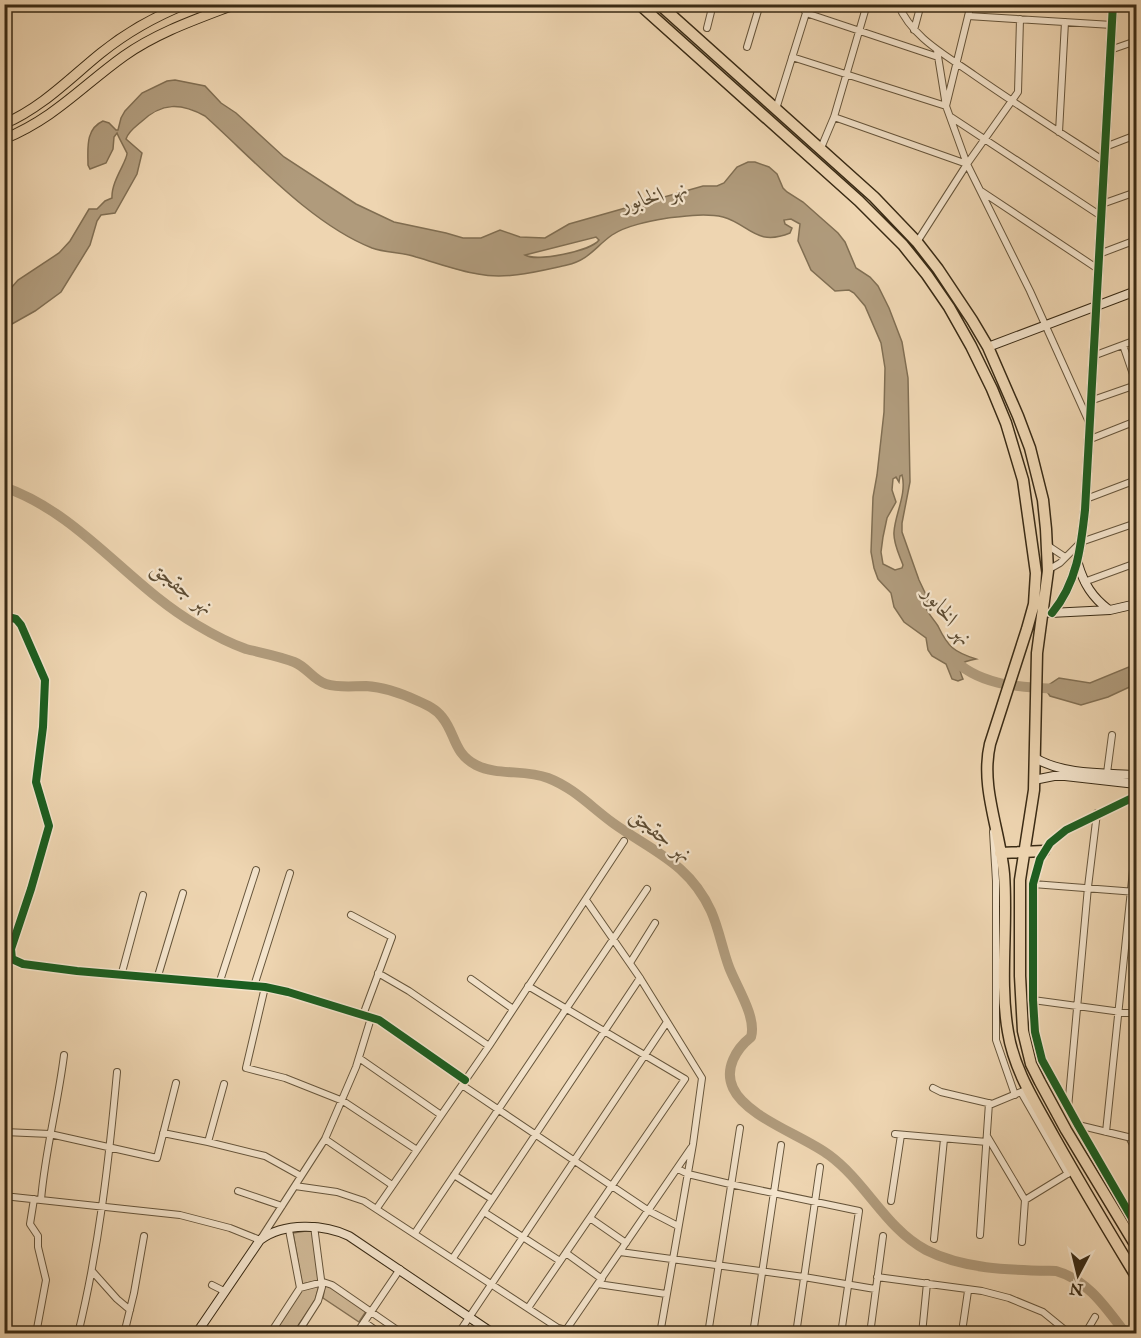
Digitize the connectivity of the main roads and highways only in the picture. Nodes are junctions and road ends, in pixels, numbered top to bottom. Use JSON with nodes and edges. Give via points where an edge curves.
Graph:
{"nodes":[{"id":1,"x":186,"y":4,"type":"edge"},
{"id":2,"x":236,"y":4,"type":"edge"},
{"id":3,"x":639,"y":4,"type":"edge"},
{"id":4,"x":659,"y":4,"type":"edge"},
{"id":5,"x":4,"y":124,"type":"edge"},
{"id":6,"x":4,"y":139,"type":"edge"},
{"id":7,"x":1042,"y":613,"type":"junction"},
{"id":8,"x":1044,"y":851,"type":"road end"},
{"id":9,"x":1024,"y":852,"type":"junction"},
{"id":10,"x":1000,"y":853,"type":"junction"},
{"id":11,"x":1137,"y":1246,"type":"edge"},
{"id":12,"x":1137,"y":1276,"type":"edge"}],
"edges":[{"from":1,"to":5,"type":"main road","via":[[125,36],[58,92]]},
{"from":2,"to":6,"type":"main road","via":[[140,46],[43,120]]},
{"from":3,"to":7,"type":"highway","via":[[859,201],[927,274],[971,346],[1006,423],[1023,480]]},
{"from":4,"to":7,"type":"highway","via":[[874,197],[917,242],[957,296],[988,347],[1030,448],[1047,545]]},
{"from":7,"to":9,"type":"highway","via":[[1036,654],[1034,780]]},
{"from":7,"to":10,"type":"highway","via":[[1017,659],[990,744],[987,768]]},
{"from":8,"to":9,"type":"highway"},
{"from":9,"to":10,"type":"highway"},
{"from":9,"to":11,"type":"highway","via":[[1020,880],[1021,1013],[1031,1064]]},
{"from":10,"to":12,"type":"highway","via":[[1006,1018],[1021,1092]]}]}
